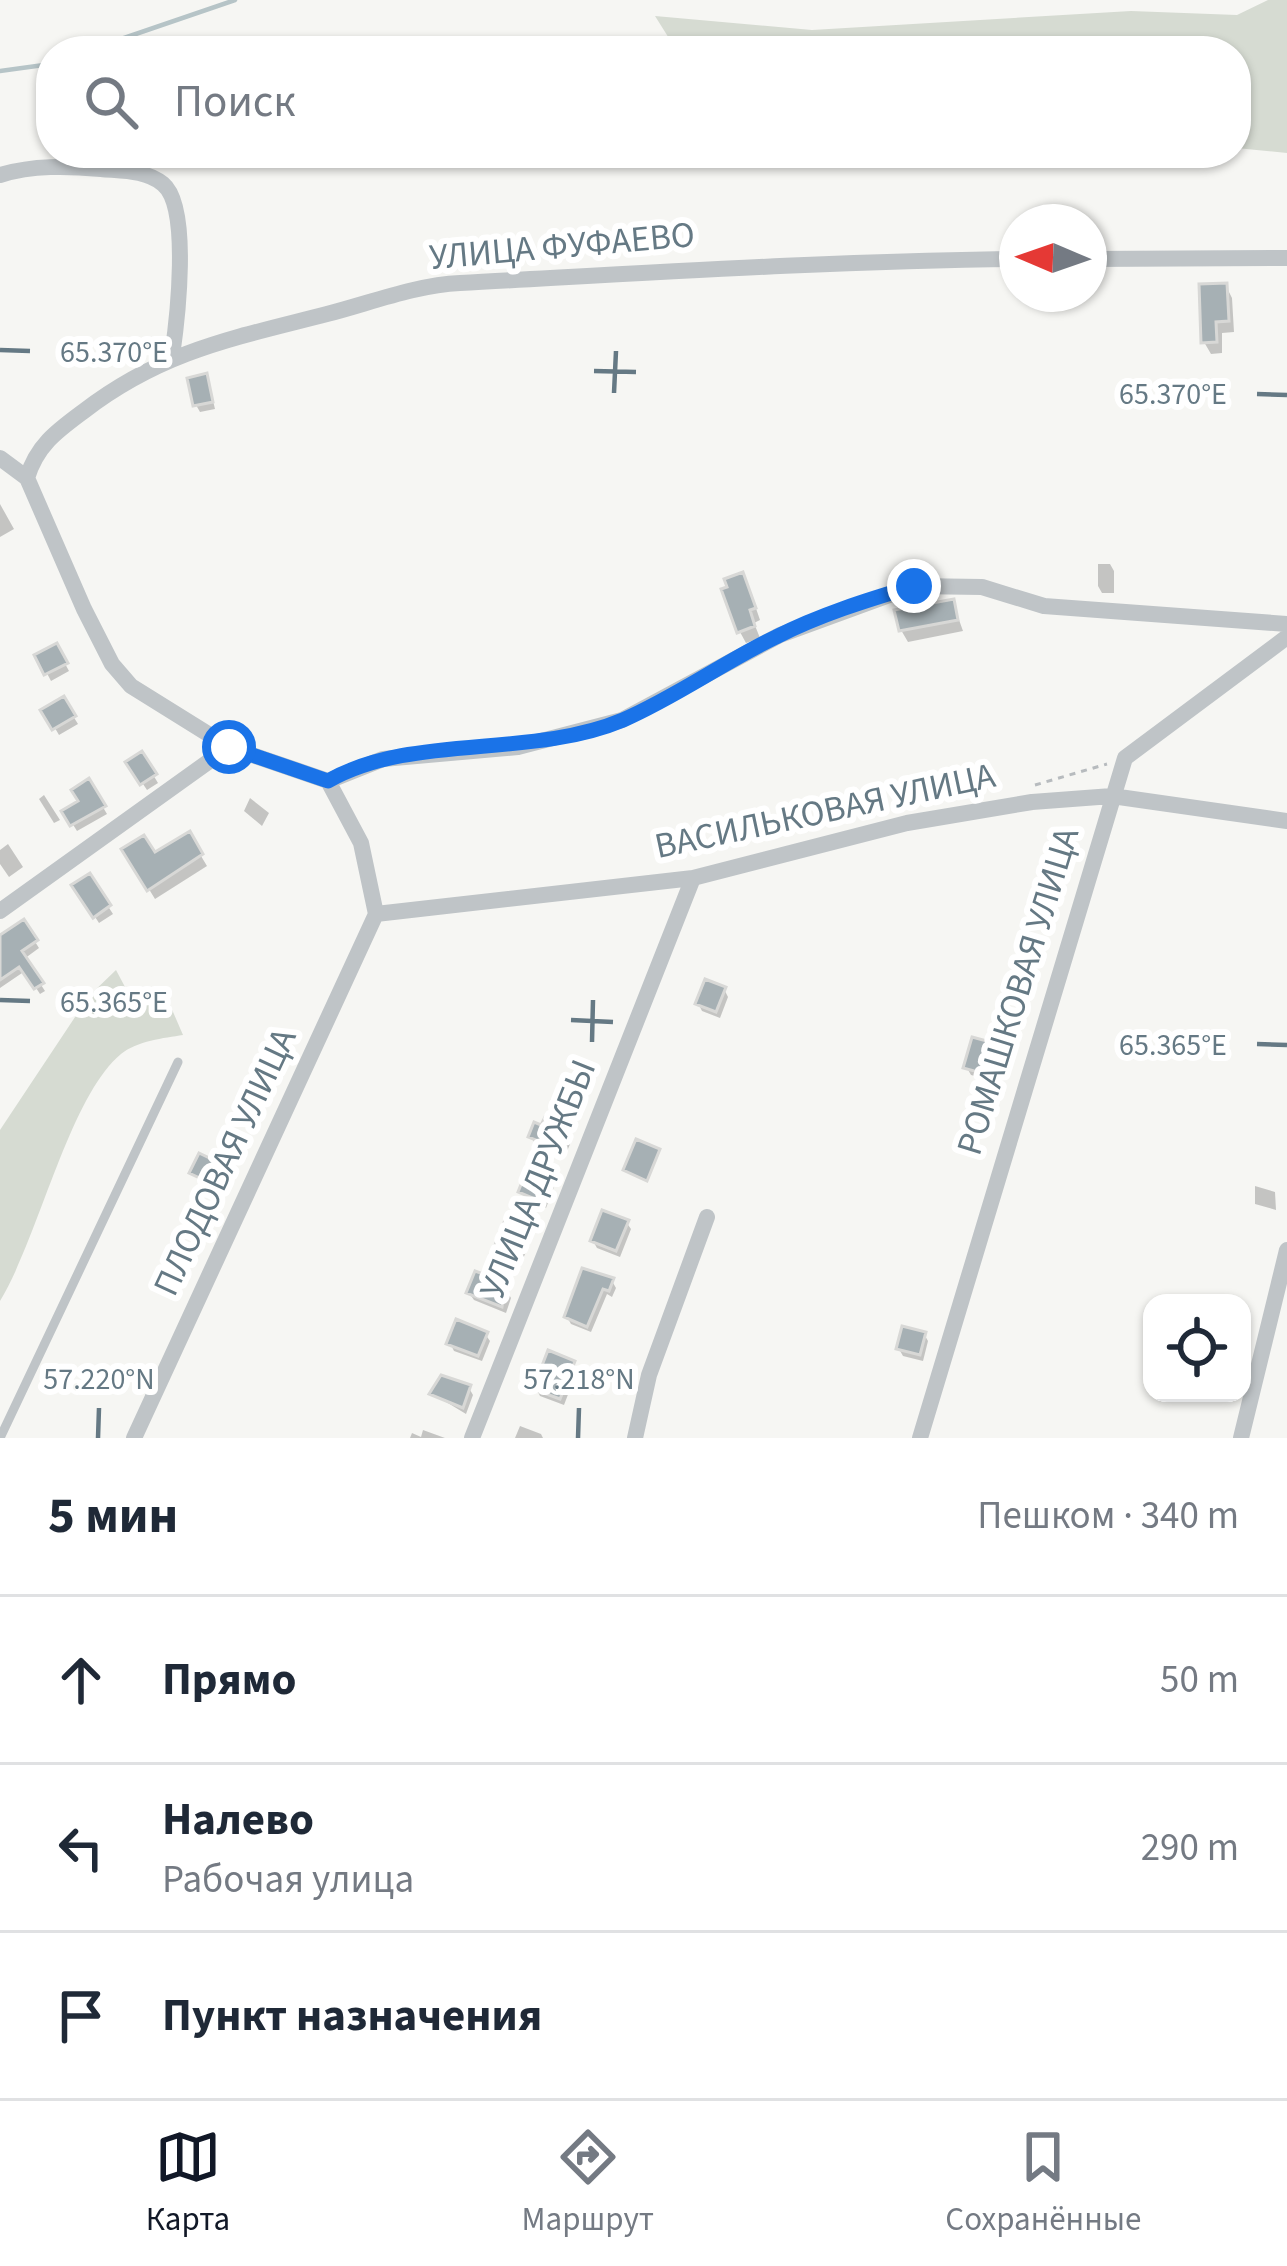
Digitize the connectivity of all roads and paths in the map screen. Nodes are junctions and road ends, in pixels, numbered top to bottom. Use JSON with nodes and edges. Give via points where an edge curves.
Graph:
{"nodes":[{"id":1,"x":51,"y":168,"type":"edge"},
{"id":2,"x":90,"y":168,"type":"edge"},
{"id":3,"x":0,"y":175,"type":"edge"},
{"id":4,"x":1287,"y":258,"type":"edge"},
{"id":5,"x":1107,"y":259,"type":"edge"},
{"id":6,"x":999,"y":260,"type":"edge"},
{"id":7,"x":172,"y":356,"type":"junction"},
{"id":8,"x":0,"y":458,"type":"edge"},
{"id":9,"x":0,"y":474,"type":"edge"},
{"id":10,"x":26,"y":478,"type":"junction"},
{"id":11,"x":1287,"y":624,"type":"edge"},
{"id":12,"x":1287,"y":637,"type":"edge"},
{"id":13,"x":229,"y":747,"type":"junction"},
{"id":14,"x":328,"y":781,"type":"junction"},
{"id":15,"x":1112,"y":796,"type":"junction"},
{"id":16,"x":1287,"y":821,"type":"edge"},
{"id":17,"x":693,"y":878,"type":"junction"},
{"id":18,"x":0,"y":911,"type":"edge"},
{"id":19,"x":376,"y":914,"type":"junction"},
{"id":20,"x":178,"y":1063,"type":"dead end"},
{"id":21,"x":707,"y":1217,"type":"dead end"},
{"id":22,"x":1287,"y":1250,"type":"edge"},
{"id":23,"x":0,"y":1438,"type":"edge"},
{"id":24,"x":134,"y":1438,"type":"edge"},
{"id":25,"x":472,"y":1438,"type":"edge"},
{"id":26,"x":635,"y":1438,"type":"edge"},
{"id":27,"x":920,"y":1438,"type":"edge"},
{"id":28,"x":1241,"y":1438,"type":"edge"}],
"edges":[{"from":1,"to":3,"type":"street"},
{"from":2,"to":7,"type":"street","via":[[139,172],[174,199],[180,245]]},
{"from":4,"to":5,"type":"street"},
{"from":6,"to":7,"type":"street","name":"УЛИЦА ФУФАЕВО","via":[[458,283]]},
{"from":7,"to":10,"type":"street","name":"УЛИЦА ФУФАЕВО","via":[[130,375],[46,440]]},
{"from":8,"to":10,"type":"street"},
{"from":9,"to":10,"type":"street"},
{"from":10,"to":13,"type":"street","via":[[112,664],[131,686]]},
{"from":11,"to":14,"type":"street","via":[[1043,606],[982,587],[914,586],[780,634],[622,720],[518,746],[383,759]]},
{"from":12,"to":15,"type":"street","name":"РОМАШКОВАЯ УЛИЦА","via":[[1126,758]]},
{"from":13,"to":14,"type":"street"},
{"from":13,"to":18,"type":"street"},
{"from":14,"to":19,"type":"street","via":[[361,843]]},
{"from":15,"to":16,"type":"street","name":"ВАСИЛЬКОВАЯ УЛИЦА"},
{"from":15,"to":17,"type":"street","name":"ВАСИЛЬКОВАЯ УЛИЦА","via":[[907,823]]},
{"from":15,"to":27,"type":"street","name":"РОМАШКОВАЯ УЛИЦА"},
{"from":17,"to":19,"type":"street","name":"ВАСИЛЬКОВАЯ УЛИЦА"},
{"from":17,"to":25,"type":"street","name":"УЛИЦА ДРУЖБЫ"},
{"from":19,"to":24,"type":"street","name":"ПЛОДОВАЯ УЛИЦА"},
{"from":20,"to":23,"type":"lane"},
{"from":21,"to":26,"type":"street","via":[[649,1375]]},
{"from":22,"to":28,"type":"street"}]}
